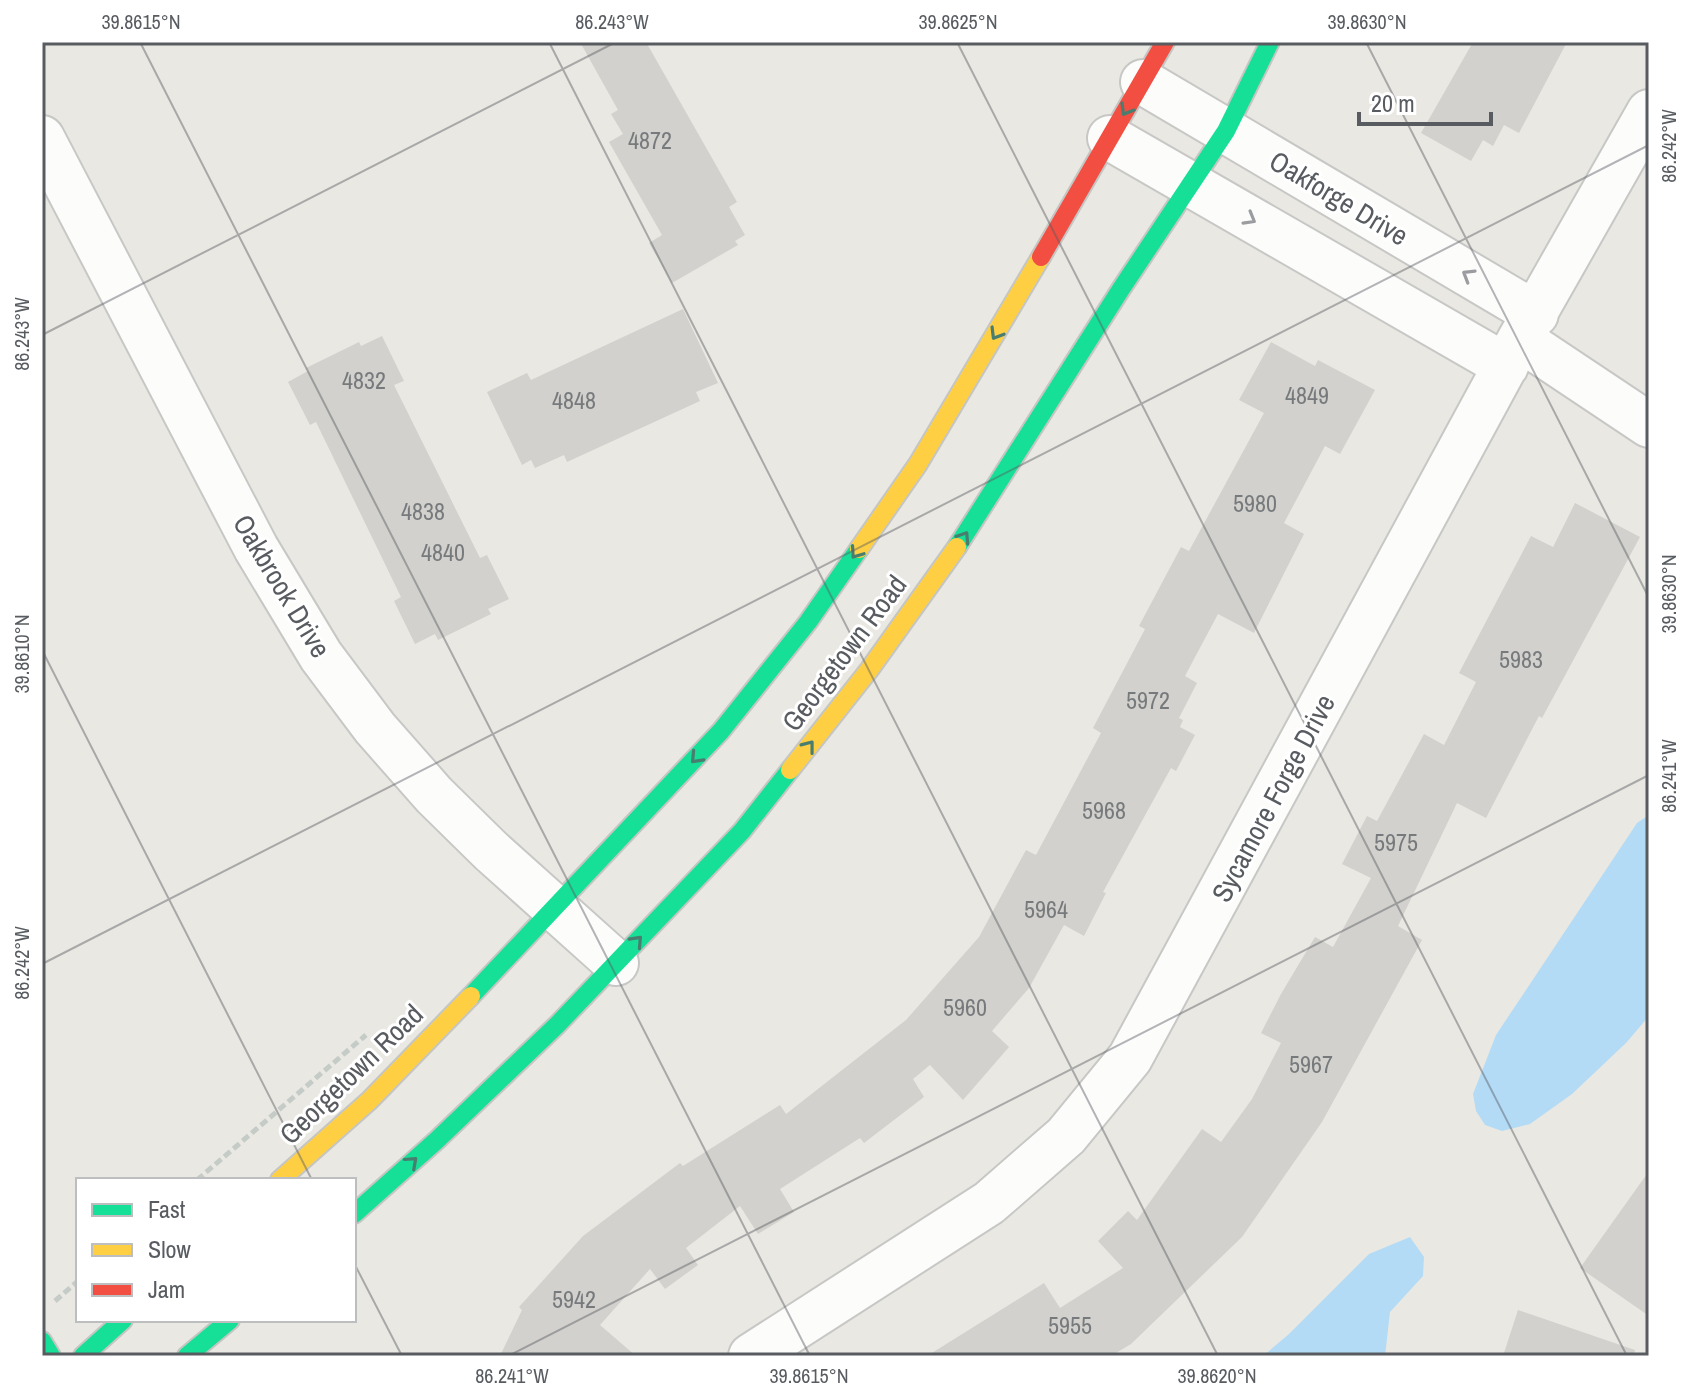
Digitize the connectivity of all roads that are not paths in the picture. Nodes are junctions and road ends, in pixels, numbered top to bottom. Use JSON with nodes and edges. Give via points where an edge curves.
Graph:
{"nodes":[{"id":1,"x":1165,"y":42,"type":"edge"},
{"id":2,"x":1270,"y":42,"type":"edge"},
{"id":3,"x":1143,"y":82,"type":"junction"},
{"id":4,"x":1649,"y":112,"type":"edge"},
{"id":5,"x":1226,"y":131,"type":"junction"},
{"id":6,"x":42,"y":138,"type":"edge"},
{"id":7,"x":1110,"y":138,"type":"junction"},
{"id":8,"x":1190,"y":185,"type":"junction"},
{"id":9,"x":1521,"y":340,"type":"junction"},
{"id":10,"x":1649,"y":425,"type":"edge"},
{"id":11,"x":556,"y":908,"type":"junction"},
{"id":12,"x":616,"y":963,"type":"junction"},
{"id":13,"x":282,"y":1178,"type":"edge"},
{"id":14,"x":356,"y":1212,"type":"edge"},
{"id":15,"x":121,"y":1322,"type":"edge"},
{"id":16,"x":228,"y":1322,"type":"edge"},
{"id":17,"x":42,"y":1341,"type":"edge"},
{"id":18,"x":51,"y":1356,"type":"edge"},
{"id":19,"x":83,"y":1356,"type":"edge"},
{"id":20,"x":187,"y":1356,"type":"edge"},
{"id":21,"x":751,"y":1356,"type":"edge"}],
"edges":[{"from":1,"to":3,"type":"main road","name":"Georgetown Road"},
{"from":2,"to":5,"type":"main road","name":"Georgetown Road"},
{"from":3,"to":5,"type":"street","name":"Oakforge Drive"},
{"from":3,"to":7,"type":"main road","name":"Georgetown Road","one_way":true},
{"from":4,"to":9,"type":"street","name":"Sycamore Forge Drive"},
{"from":5,"to":8,"type":"main road","name":"Georgetown Road"},
{"from":9,"to":5,"type":"street","name":"Oakforge Drive","one_way":true},
{"from":6,"to":11,"type":"street","name":"Oakbrook Drive","via":[[256,548],[321,656],[434,795]]},
{"from":7,"to":8,"type":"street"},
{"from":7,"to":11,"type":"main road","name":"Georgetown Road","one_way":true,"via":[[918,464],[808,622],[721,731]]},
{"from":8,"to":9,"type":"street","one_way":true},
{"from":12,"to":8,"type":"main road","name":"Georgetown Road","one_way":true,"via":[[742,831],[877,658],[953,554]]},
{"from":9,"to":10,"type":"street","name":"Oakforge Drive"},
{"from":9,"to":21,"type":"street","name":"Sycamore Forge Drive","via":[[1130,1058],[1066,1136],[989,1203]]},
{"from":11,"to":12,"type":"street","name":"Oakbrook Drive"},
{"from":11,"to":13,"type":"main road","name":"Georgetown Road","via":[[370,1100]]},
{"from":14,"to":12,"type":"main road","name":"Georgetown Road","one_way":true},
{"from":15,"to":19,"type":"main road"},
{"from":16,"to":20,"type":"main road"},
{"from":17,"to":18,"type":"main road"}]}
